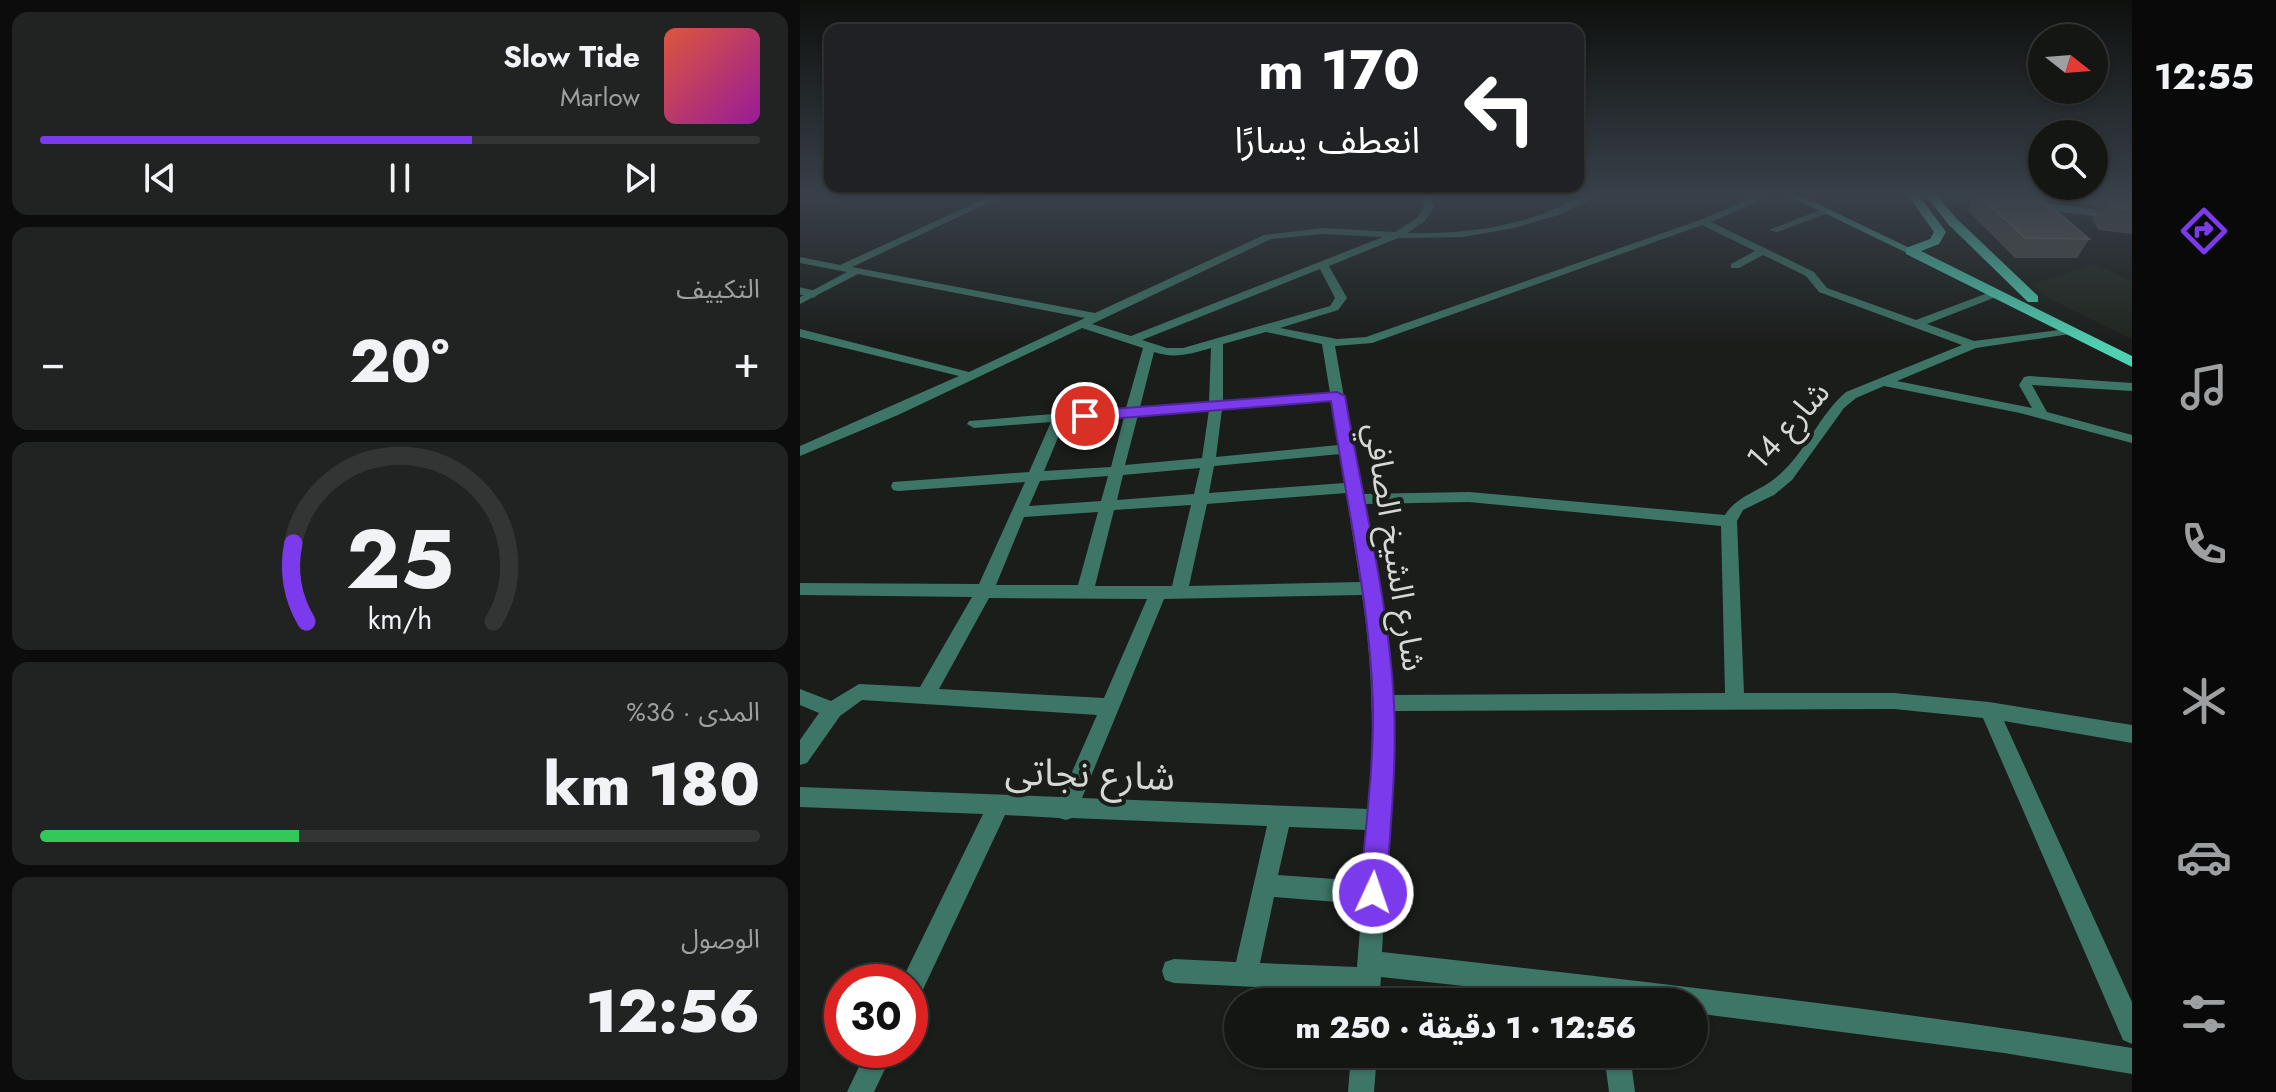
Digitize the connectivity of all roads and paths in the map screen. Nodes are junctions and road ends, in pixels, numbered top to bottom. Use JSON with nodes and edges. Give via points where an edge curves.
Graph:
{"nodes":[{"id":1,"x":891,"y":245,"type":"edge"},
{"id":2,"x":1257,"y":245,"type":"edge"},
{"id":3,"x":1374,"y":245,"type":"edge"},
{"id":4,"x":1638,"y":245,"type":"edge"},
{"id":5,"x":1750,"y":245,"type":"edge"},
{"id":6,"x":1906,"y":245,"type":"edge"},
{"id":7,"x":1908,"y":245,"type":"edge"},
{"id":8,"x":1926,"y":245,"type":"edge"},
{"id":9,"x":1977,"y":245,"type":"edge"},
{"id":10,"x":1916,"y":249,"type":"junction"},
{"id":11,"x":1762,"y":251,"type":"junction"},
{"id":12,"x":800,"y":260,"type":"edge"},
{"id":13,"x":1324,"y":266,"type":"junction"},
{"id":14,"x":1735,"y":266,"type":"dead end"},
{"id":15,"x":840,"y":268,"type":"junction"},
{"id":16,"x":857,"y":271,"type":"junction"},
{"id":17,"x":800,"y":291,"type":"edge"},
{"id":18,"x":1997,"y":293,"type":"junction"},
{"id":19,"x":813,"y":294,"type":"junction"},
{"id":20,"x":2033,"y":299,"type":"junction"},
{"id":21,"x":800,"y":301,"type":"edge"},
{"id":22,"x":1096,"y":317,"type":"junction"},
{"id":23,"x":1919,"y":323,"type":"junction"},
{"id":24,"x":1081,"y":324,"type":"junction"},
{"id":25,"x":1265,"y":328,"type":"junction"},
{"id":26,"x":2070,"y":330,"type":"junction"},
{"id":27,"x":800,"y":333,"type":"edge"},
{"id":28,"x":1130,"y":341,"type":"junction"},
{"id":29,"x":1217,"y":342,"type":"junction"},
{"id":30,"x":1328,"y":342,"type":"junction"},
{"id":31,"x":1973,"y":345,"type":"junction"},
{"id":32,"x":1149,"y":347,"type":"junction"},
{"id":33,"x":2132,"y":350,"type":"edge"},
{"id":34,"x":2132,"y":362,"type":"edge"},
{"id":35,"x":972,"y":376,"type":"junction"},
{"id":36,"x":1882,"y":381,"type":"junction"},
{"id":37,"x":2132,"y":387,"type":"edge"},
{"id":38,"x":1337,"y":396,"type":"junction"},
{"id":39,"x":1216,"y":407,"type":"junction"},
{"id":40,"x":1133,"y":413,"type":"junction"},
{"id":41,"x":2042,"y":414,"type":"junction"},
{"id":42,"x":1060,"y":418,"type":"junction"},
{"id":43,"x":974,"y":424,"type":"dead end"},
{"id":44,"x":2132,"y":439,"type":"edge"},
{"id":45,"x":1346,"y":449,"type":"junction"},
{"id":46,"x":800,"y":451,"type":"edge"},
{"id":47,"x":1208,"y":463,"type":"junction"},
{"id":48,"x":1117,"y":471,"type":"junction"},
{"id":49,"x":1035,"y":477,"type":"junction"},
{"id":50,"x":898,"y":486,"type":"dead end"},
{"id":51,"x":1353,"y":493,"type":"junction"},
{"id":52,"x":1200,"y":499,"type":"junction"},
{"id":53,"x":1108,"y":506,"type":"junction"},
{"id":54,"x":1019,"y":512,"type":"junction"},
{"id":55,"x":1729,"y":521,"type":"junction"},
{"id":56,"x":1369,"y":588,"type":"junction"},
{"id":57,"x":800,"y":589,"type":"edge"},
{"id":58,"x":984,"y":592,"type":"junction"},
{"id":59,"x":1085,"y":592,"type":"junction"},
{"id":60,"x":1158,"y":593,"type":"junction"},
{"id":61,"x":1179,"y":593,"type":"junction"},
{"id":62,"x":925,"y":696,"type":"junction"},
{"id":63,"x":800,"y":697,"type":"edge"},
{"id":64,"x":1735,"y":701,"type":"junction"},
{"id":65,"x":1383,"y":703,"type":"junction"},
{"id":66,"x":1109,"y":707,"type":"junction"},
{"id":67,"x":833,"y":710,"type":"junction"},
{"id":68,"x":1989,"y":710,"type":"junction"},
{"id":69,"x":2132,"y":734,"type":"edge"},
{"id":70,"x":800,"y":756,"type":"edge"},
{"id":71,"x":800,"y":797,"type":"edge"},
{"id":72,"x":998,"y":807,"type":"junction"},
{"id":73,"x":1066,"y":810,"type":"junction"},
{"id":74,"x":1280,"y":817,"type":"junction"},
{"id":75,"x":1377,"y":820,"type":"junction"},
{"id":76,"x":1266,"y":885,"type":"junction"},
{"id":77,"x":1373,"y":893,"type":"junction"},
{"id":78,"x":922,"y":964,"type":"edge"},
{"id":79,"x":1174,"y":971,"type":"dead end"},
{"id":80,"x":1245,"y":975,"type":"junction"},
{"id":81,"x":1368,"y":982,"type":"edge"},
{"id":82,"x":1473,"y":988,"type":"edge"},
{"id":83,"x":1708,"y":1007,"type":"edge"},
{"id":84,"x":2132,"y":1031,"type":"edge"},
{"id":85,"x":2132,"y":1061,"type":"edge"},
{"id":86,"x":872,"y":1068,"type":"edge"},
{"id":87,"x":1363,"y":1068,"type":"edge"},
{"id":88,"x":1619,"y":1068,"type":"edge"},
{"id":89,"x":860,"y":1092,"type":"edge"},
{"id":90,"x":1361,"y":1092,"type":"edge"},
{"id":91,"x":1622,"y":1092,"type":"edge"}],
"edges":[{"from":1,"to":15,"type":"street"},
{"from":2,"to":22,"type":"street"},
{"from":3,"to":13,"type":"street"},
{"from":4,"to":30,"type":"street","via":[[1368,340]]},
{"from":5,"to":11,"type":"street"},
{"from":6,"to":10,"type":"street"},
{"from":7,"to":10,"type":"street"},
{"from":8,"to":10,"type":"main road"},
{"from":9,"to":20,"type":"main road"},
{"from":10,"to":18,"type":"main road"},
{"from":10,"to":20,"type":"main road"},
{"from":11,"to":14,"type":"street"},
{"from":11,"to":23,"type":"street","via":[[1810,274],[1823,290]]},
{"from":12,"to":15,"type":"street"},
{"from":13,"to":25,"type":"street","via":[[1341,298],[1338,305]]},
{"from":13,"to":28,"type":"street"},
{"from":15,"to":16,"type":"street"},
{"from":16,"to":19,"type":"street"},
{"from":16,"to":22,"type":"street"},
{"from":17,"to":19,"type":"lane"},
{"from":18,"to":23,"type":"street"},
{"from":18,"to":26,"type":"main road"},
{"from":19,"to":21,"type":"street"},
{"from":20,"to":33,"type":"main road"},
{"from":22,"to":24,"type":"street"},
{"from":23,"to":31,"type":"street"},
{"from":24,"to":28,"type":"street"},
{"from":24,"to":35,"type":"street"},
{"from":25,"to":29,"type":"street"},
{"from":25,"to":30,"type":"street"},
{"from":26,"to":31,"type":"street","name":"شارع 14"},
{"from":26,"to":34,"type":"main road"},
{"from":27,"to":35,"type":"street"},
{"from":28,"to":32,"type":"street"},
{"from":29,"to":32,"type":"street","via":[[1178,353]]},
{"from":29,"to":39,"type":"street"},
{"from":30,"to":38,"type":"street","name":"شارع الشيخ الصافي"},
{"from":31,"to":36,"type":"street","name":"شارع 14"},
{"from":32,"to":40,"type":"street"},
{"from":35,"to":46,"type":"street"},
{"from":36,"to":41,"type":"street"},
{"from":36,"to":55,"type":"street","name":"شارع 14","via":[[1844,399],[1787,477],[1738,506]]},
{"from":37,"to":41,"type":"street","via":[[2029,380],[2025,385]]},
{"from":38,"to":39,"type":"street"},
{"from":38,"to":45,"type":"street","name":"شارع الشيخ الصافي"},
{"from":39,"to":40,"type":"street"},
{"from":39,"to":47,"type":"street"},
{"from":40,"to":42,"type":"street"},
{"from":40,"to":48,"type":"street"},
{"from":41,"to":44,"type":"street"},
{"from":42,"to":43,"type":"street"},
{"from":42,"to":49,"type":"street"},
{"from":45,"to":47,"type":"street"},
{"from":45,"to":51,"type":"street","name":"شارع الشيخ الصافي"},
{"from":47,"to":48,"type":"street"},
{"from":47,"to":52,"type":"street"},
{"from":48,"to":49,"type":"street"},
{"from":48,"to":53,"type":"street"},
{"from":49,"to":50,"type":"street"},
{"from":49,"to":54,"type":"street"},
{"from":51,"to":52,"type":"street"},
{"from":51,"to":55,"type":"street","via":[[1469,497]]},
{"from":51,"to":56,"type":"street","name":"شارع الشيخ الصافي"},
{"from":52,"to":53,"type":"street"},
{"from":52,"to":61,"type":"street"},
{"from":53,"to":54,"type":"street"},
{"from":53,"to":59,"type":"street"},
{"from":54,"to":58,"type":"street"},
{"from":55,"to":64,"type":"street"},
{"from":56,"to":61,"type":"street"},
{"from":56,"to":65,"type":"street","name":"شارع الشيخ الصافي"},
{"from":57,"to":58,"type":"street"},
{"from":58,"to":59,"type":"street"},
{"from":58,"to":62,"type":"street"},
{"from":59,"to":60,"type":"street"},
{"from":60,"to":61,"type":"street"},
{"from":60,"to":66,"type":"street"},
{"from":62,"to":66,"type":"street"},
{"from":62,"to":67,"type":"street","via":[[859,692]]},
{"from":63,"to":67,"type":"street"},
{"from":64,"to":65,"type":"street"},
{"from":64,"to":68,"type":"street","via":[[1894,701]]},
{"from":65,"to":75,"type":"street","name":"شارع الشيخ الصافي"},
{"from":66,"to":73,"type":"street"},
{"from":67,"to":70,"type":"street"},
{"from":68,"to":69,"type":"street"},
{"from":68,"to":84,"type":"street"},
{"from":71,"to":72,"type":"street","name":"شارع نجاتى"},
{"from":72,"to":73,"type":"street","name":"شارع نجاتى"},
{"from":72,"to":78,"type":"street"},
{"from":73,"to":74,"type":"street","name":"شارع نجاتى"},
{"from":74,"to":75,"type":"street","name":"شارع نجاتى"},
{"from":74,"to":76,"type":"street"},
{"from":75,"to":77,"type":"street","name":"شارع الشيخ الصافي"},
{"from":76,"to":77,"type":"street"},
{"from":76,"to":80,"type":"street"},
{"from":77,"to":81,"type":"street","name":"شارع الشيخ الصافي"},
{"from":79,"to":80,"type":"street"},
{"from":80,"to":81,"type":"street"},
{"from":81,"to":82,"type":"street"},
{"from":83,"to":85,"type":"street","via":[[2004,1040]]},
{"from":86,"to":89,"type":"street"},
{"from":87,"to":90,"type":"street"},
{"from":88,"to":91,"type":"street"}]}
